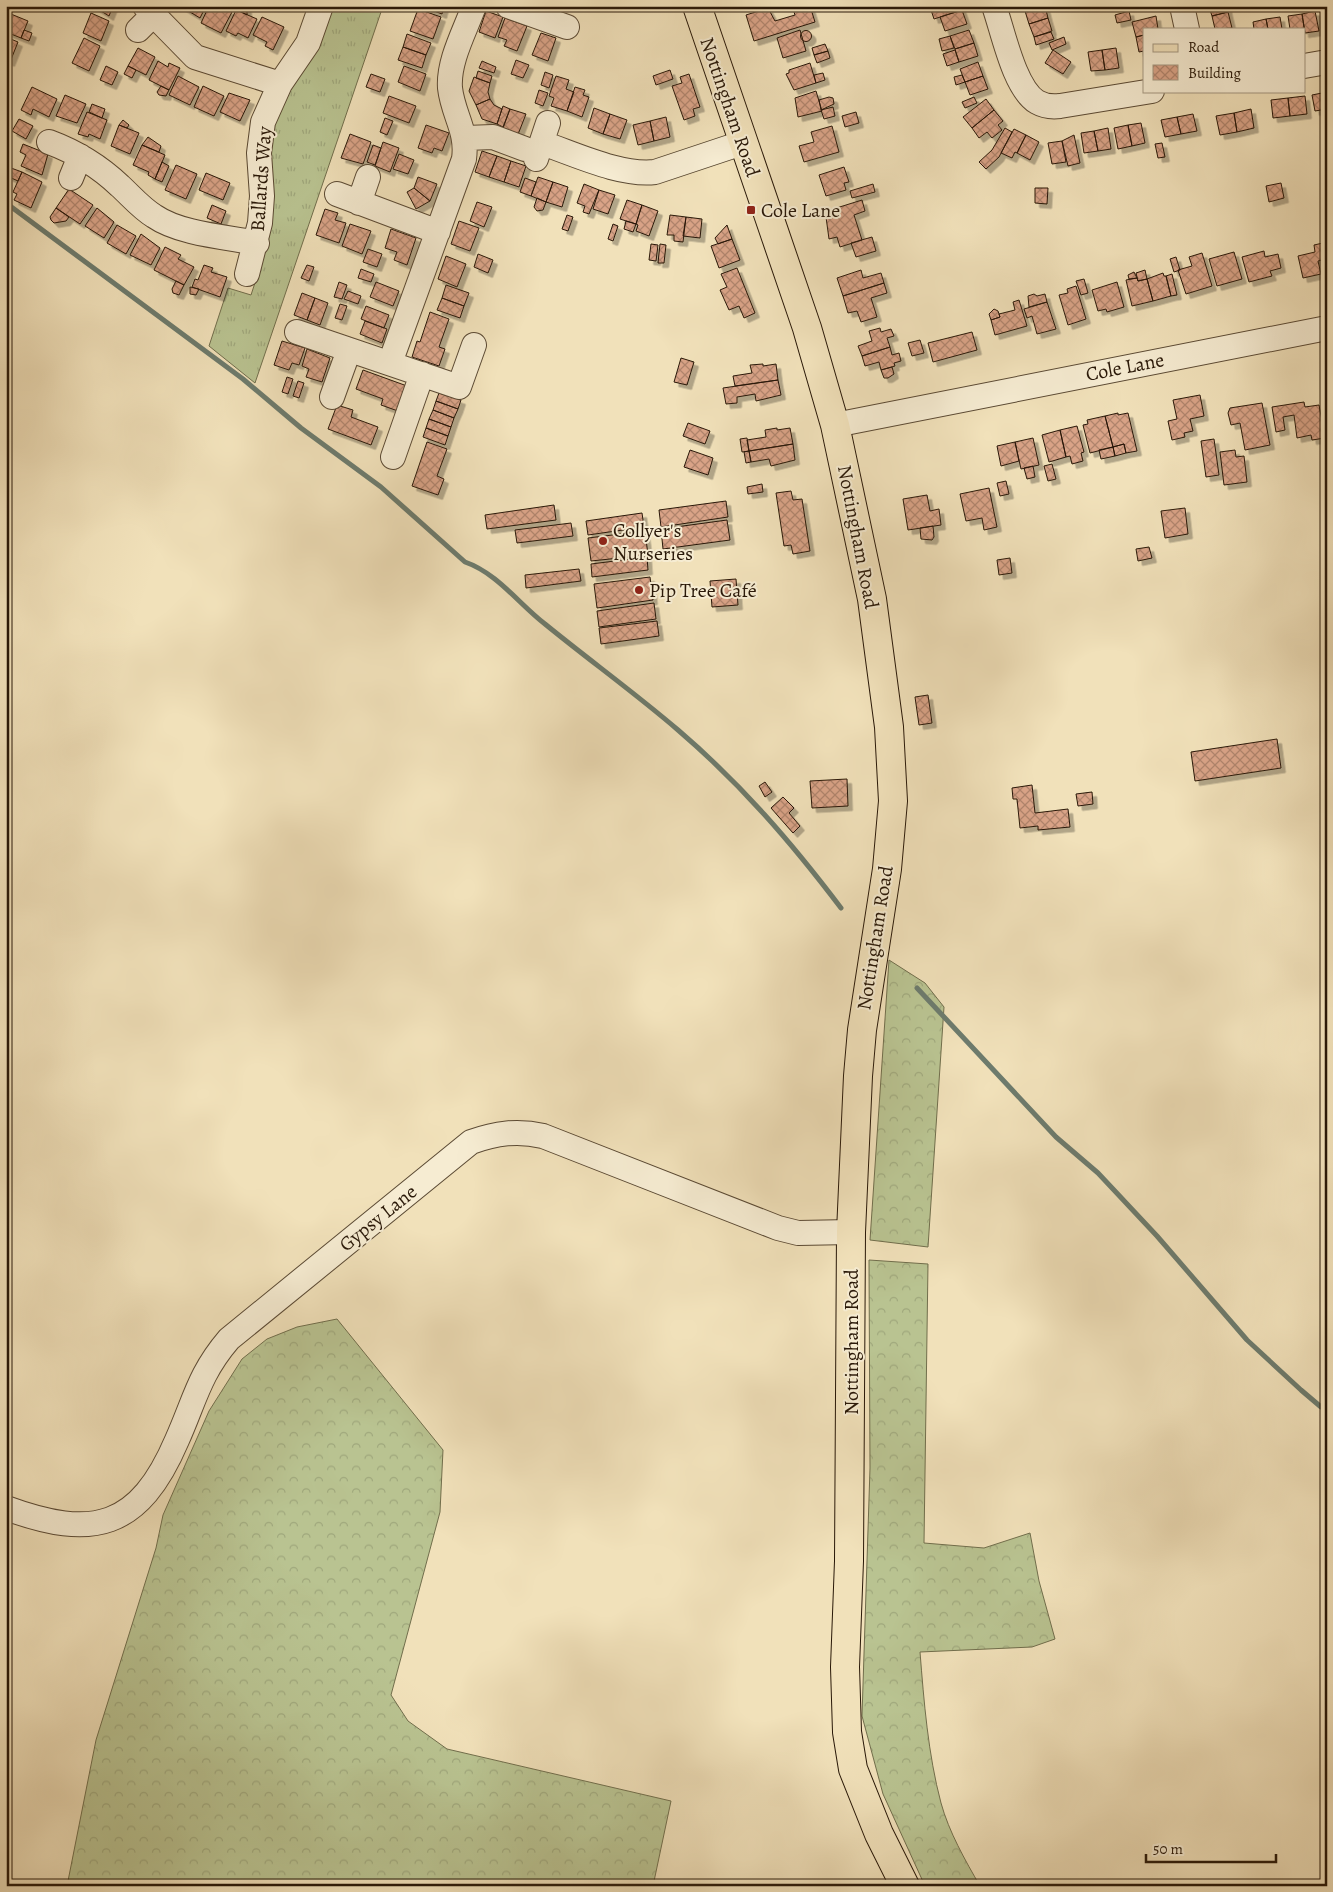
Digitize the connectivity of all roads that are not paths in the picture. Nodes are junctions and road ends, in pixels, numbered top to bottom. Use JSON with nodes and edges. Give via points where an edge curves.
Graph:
{"nodes":[{"id":1,"x":321,"y":6,"type":"edge"},
{"id":2,"x":474,"y":6,"type":"edge"},
{"id":3,"x":508,"y":6,"type":"edge"},
{"id":4,"x":697,"y":6,"type":"edge"},
{"id":5,"x":994,"y":6,"type":"edge"},
{"id":6,"x":1182,"y":6,"type":"edge"},
{"id":7,"x":146,"y":17,"type":"edge"},
{"id":8,"x":567,"y":27,"type":"dead end"},
{"id":9,"x":1187,"y":28,"type":"edge"},
{"id":10,"x":1327,"y":62,"type":"edge"},
{"id":11,"x":1306,"y":66,"type":"edge"},
{"id":12,"x":280,"y":84,"type":"junction"},
{"id":13,"x":1146,"y":92,"type":"edge"},
{"id":14,"x":466,"y":138,"type":"junction"},
{"id":15,"x":49,"y":142,"type":"dead end"},
{"id":16,"x":742,"y":144,"type":"junction"},
{"id":17,"x":80,"y":156,"type":"junction"},
{"id":18,"x":368,"y":177,"type":"dead end"},
{"id":19,"x":71,"y":178,"type":"dead end"},
{"id":20,"x":337,"y":194,"type":"dead end"},
{"id":21,"x":359,"y":203,"type":"junction"},
{"id":22,"x":438,"y":232,"type":"junction"},
{"id":23,"x":257,"y":243,"type":"junction"},
{"id":24,"x":247,"y":274,"type":"dead end"},
{"id":25,"x":1327,"y":328,"type":"edge"},
{"id":26,"x":297,"y":332,"type":"dead end"},
{"id":27,"x":474,"y":345,"type":"dead end"},
{"id":28,"x":347,"y":349,"type":"junction"},
{"id":29,"x":390,"y":364,"type":"junction"},
{"id":30,"x":426,"y":376,"type":"junction"},
{"id":31,"x":332,"y":397,"type":"dead end"},
{"id":32,"x":835,"y":425,"type":"junction"},
{"id":33,"x":393,"y":457,"type":"dead end"},
{"id":34,"x":851,"y":1232,"type":"junction"},
{"id":35,"x":6,"y":1508,"type":"edge"},
{"id":36,"x":905,"y":1886,"type":"edge"}],
"edges":[{"from":1,"to":12,"type":"street","name":"Ballards Way","via":[[308,43]]},
{"from":2,"to":14,"type":"street","via":[[450,78],[452,98]]},
{"from":3,"to":8,"type":"street"},
{"from":4,"to":16,"type":"main road","name":"Nottingham Road"},
{"from":5,"to":13,"type":"street","via":[[1021,85],[1037,102],[1051,107]]},
{"from":6,"to":9,"type":"street"},
{"from":7,"to":12,"type":"street","via":[[195,57]]},
{"from":10,"to":11,"type":"street"},
{"from":12,"to":23,"type":"street","name":"Ballards Way","via":[[266,114],[260,138],[262,196]]},
{"from":14,"to":16,"type":"street","via":[[493,137],[538,144],[644,174]]},
{"from":14,"to":22,"type":"street","via":[[464,159]]},
{"from":15,"to":17,"type":"street"},
{"from":16,"to":32,"type":"main road","name":"Nottingham Road","via":[[807,328]]},
{"from":17,"to":19,"type":"street"},
{"from":17,"to":23,"type":"street","via":[[163,222]]},
{"from":18,"to":21,"type":"street"},
{"from":20,"to":21,"type":"street"},
{"from":21,"to":22,"type":"street"},
{"from":22,"to":29,"type":"street"},
{"from":23,"to":24,"type":"street","name":"Ballards Way"},
{"from":25,"to":32,"type":"street","name":"Cole Lane"},
{"from":26,"to":28,"type":"street"},
{"from":27,"to":30,"type":"street","via":[[459,387]]},
{"from":28,"to":29,"type":"street"},
{"from":28,"to":31,"type":"street"},
{"from":29,"to":30,"type":"street"},
{"from":30,"to":33,"type":"street"},
{"from":32,"to":34,"type":"main road","name":"Nottingham Road","via":[[872,599],[890,727],[893,778],[887,869],[862,1030]]},
{"from":34,"to":35,"type":"street","name":"Gypsy Lane","via":[[798,1232],[778,1228],[543,1136],[527,1132],[490,1135],[471,1142],[229,1339],[199,1382],[167,1461],[135,1505],[105,1521],[74,1526]]},
{"from":34,"to":36,"type":"main road","name":"Nottingham Road","via":[[849,1560],[845,1667],[847,1732],[860,1789]]}]}
